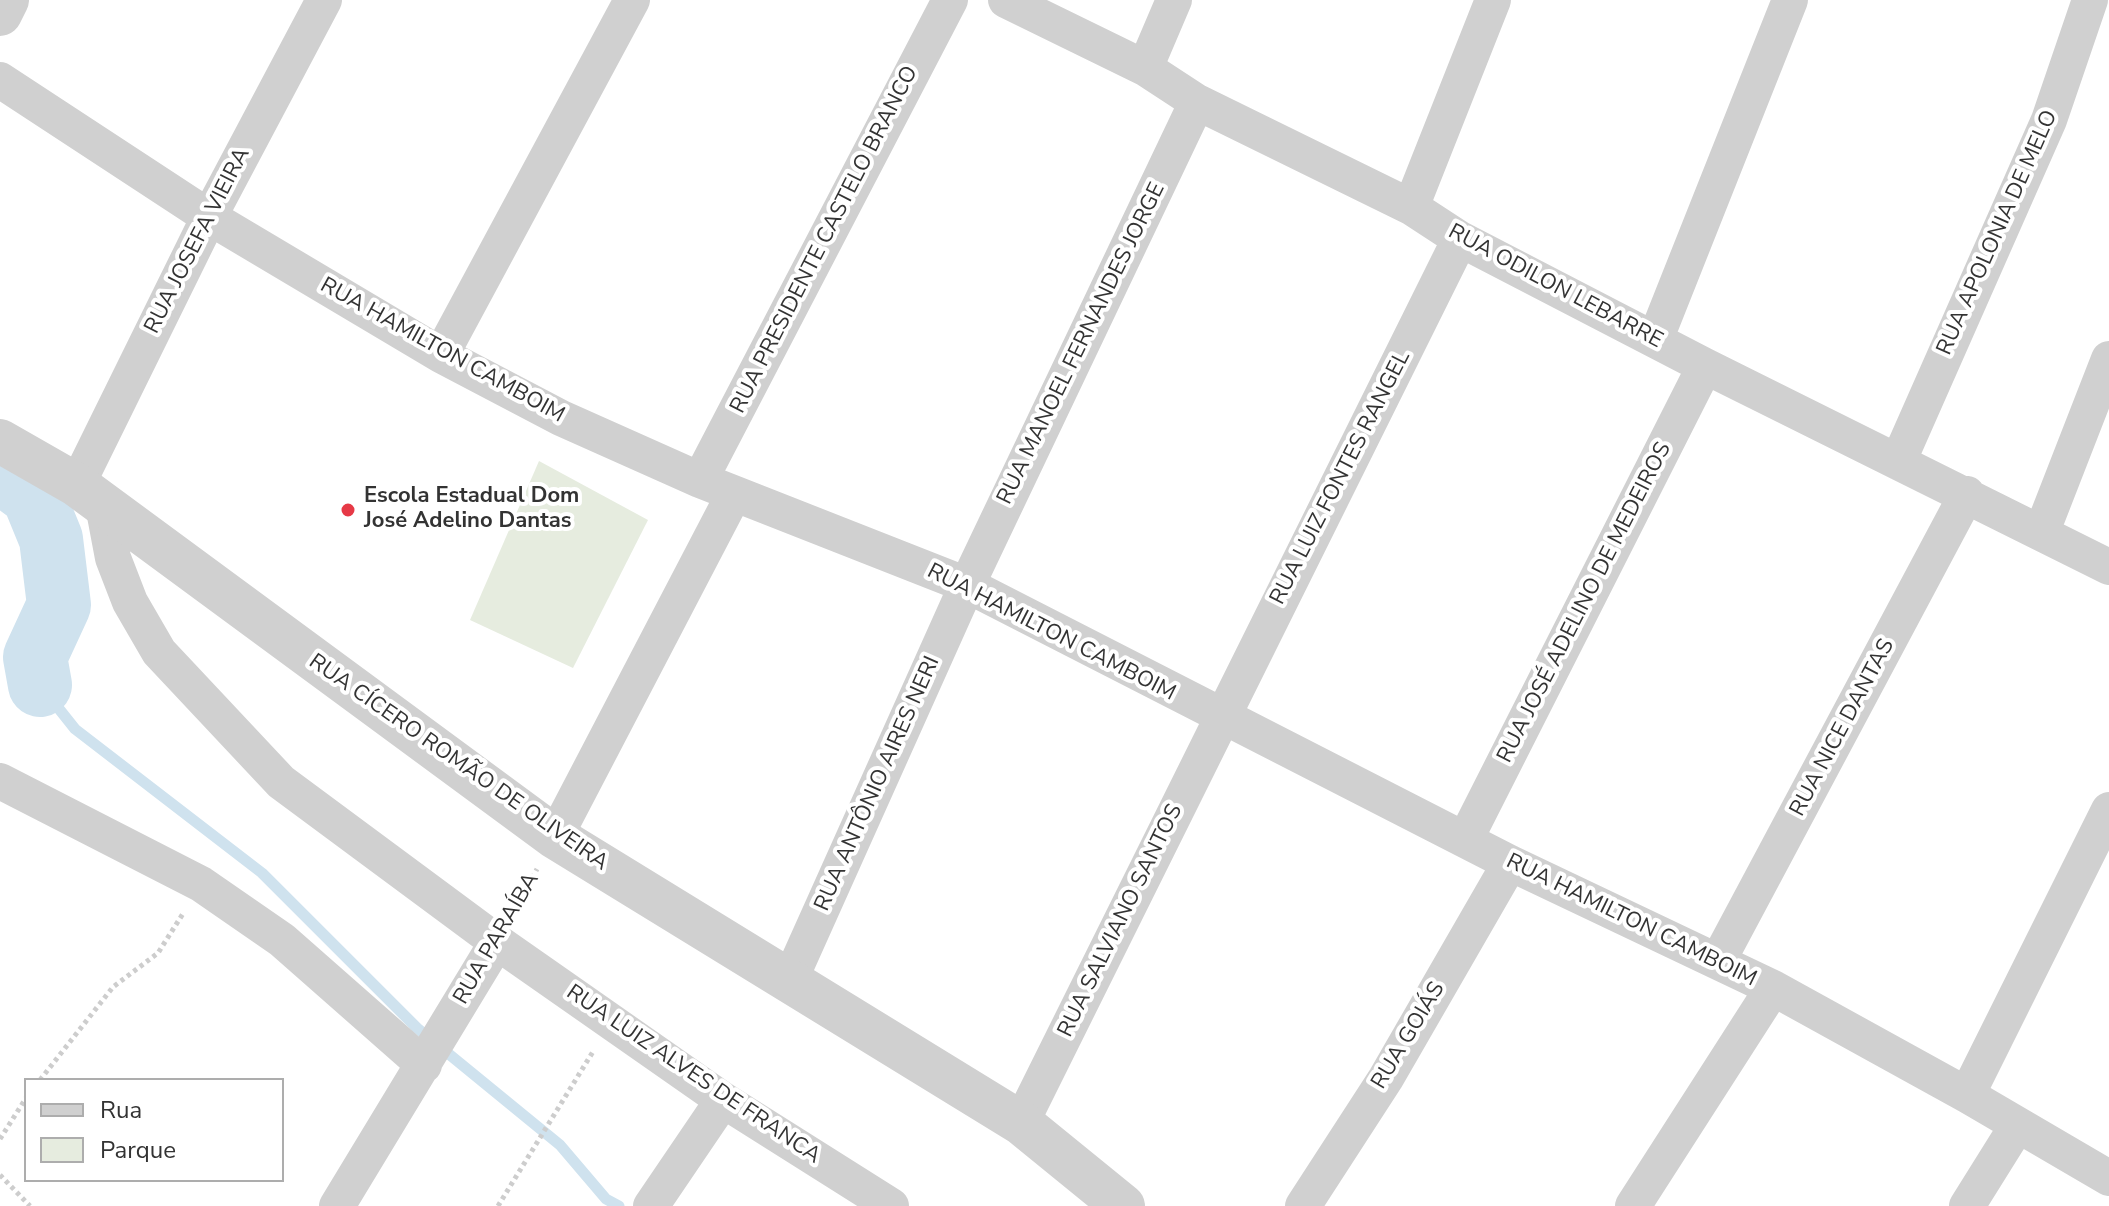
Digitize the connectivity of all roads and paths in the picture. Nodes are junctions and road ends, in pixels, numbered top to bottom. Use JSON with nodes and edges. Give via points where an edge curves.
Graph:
{"nodes":[{"id":1,"x":7,"y":0,"type":"edge"},
{"id":2,"x":324,"y":0,"type":"edge"},
{"id":3,"x":632,"y":0,"type":"edge"},
{"id":4,"x":950,"y":0,"type":"edge"},
{"id":5,"x":1006,"y":0,"type":"edge"},
{"id":6,"x":1174,"y":0,"type":"edge"},
{"id":7,"x":1493,"y":0,"type":"edge"},
{"id":8,"x":1790,"y":0,"type":"edge"},
{"id":9,"x":2090,"y":0,"type":"edge"},
{"id":10,"x":0,"y":14,"type":"edge"},
{"id":11,"x":1145,"y":68,"type":"junction"},
{"id":12,"x":0,"y":80,"type":"edge"},
{"id":13,"x":1197,"y":102,"type":"junction"},
{"id":14,"x":1411,"y":207,"type":"junction"},
{"id":15,"x":209,"y":217,"type":"junction"},
{"id":16,"x":1460,"y":239,"type":"junction"},
{"id":17,"x":1655,"y":340,"type":"junction"},
{"id":18,"x":441,"y":355,"type":"junction"},
{"id":19,"x":2109,"y":359,"type":"edge"},
{"id":20,"x":1705,"y":366,"type":"junction"},
{"id":21,"x":0,"y":441,"type":"edge"},
{"id":22,"x":1898,"y":462,"type":"junction"},
{"id":23,"x":700,"y":480,"type":"junction"},
{"id":24,"x":734,"y":494,"type":"junction"},
{"id":25,"x":1967,"y":494,"type":"junction"},
{"id":26,"x":90,"y":495,"type":"junction"},
{"id":27,"x":2042,"y":531,"type":"junction"},
{"id":28,"x":2109,"y":567,"type":"edge"},
{"id":29,"x":967,"y":585,"type":"junction"},
{"id":30,"x":1221,"y":718,"type":"junction"},
{"id":31,"x":2,"y":788,"type":"edge"},
{"id":32,"x":2109,"y":810,"type":"edge"},
{"id":33,"x":555,"y":837,"type":"junction"},
{"id":34,"x":1465,"y":840,"type":"junction"},
{"id":35,"x":1510,"y":863,"type":"junction"},
{"id":36,"x":201,"y":884,"type":"junction"},
{"id":37,"x":497,"y":942,"type":"junction"},
{"id":38,"x":1718,"y":961,"type":"junction"},
{"id":39,"x":789,"y":982,"type":"junction"},
{"id":40,"x":1773,"y":988,"type":"junction"},
{"id":41,"x":612,"y":1022,"type":"junction"},
{"id":42,"x":424,"y":1065,"type":"junction"},
{"id":43,"x":42,"y":1078,"type":"edge"},
{"id":44,"x":1967,"y":1095,"type":"junction"},
{"id":45,"x":723,"y":1100,"type":"junction"},
{"id":46,"x":24,"y":1101,"type":"edge"},
{"id":47,"x":1021,"y":1123,"type":"junction"},
{"id":48,"x":2017,"y":1126,"type":"junction"},
{"id":49,"x":0,"y":1139,"type":"edge"},
{"id":50,"x":0,"y":1175,"type":"edge"},
{"id":51,"x":2109,"y":1178,"type":"edge"},
{"id":52,"x":30,"y":1206,"type":"edge"},
{"id":53,"x":337,"y":1206,"type":"edge"},
{"id":54,"x":498,"y":1206,"type":"edge"},
{"id":55,"x":651,"y":1206,"type":"edge"},
{"id":56,"x":891,"y":1206,"type":"edge"},
{"id":57,"x":1123,"y":1206,"type":"edge"},
{"id":58,"x":1303,"y":1206,"type":"edge"},
{"id":59,"x":1633,"y":1206,"type":"edge"},
{"id":60,"x":1967,"y":1206,"type":"edge"}],
"edges":[{"from":1,"to":10,"type":"street"},
{"from":2,"to":15,"type":"street","name":"RUA JOSEFA VIEIRA"},
{"from":3,"to":18,"type":"street"},
{"from":4,"to":23,"type":"street","name":"RUA PRESIDENTE CASTELO BRANCO"},
{"from":5,"to":11,"type":"street","name":"RUA ODILON LEBARRE"},
{"from":6,"to":11,"type":"street"},
{"from":7,"to":14,"type":"street"},
{"from":8,"to":17,"type":"street"},
{"from":9,"to":22,"type":"street","name":"RUA APOLONIA DE MELO","via":[[2049,120]]},
{"from":11,"to":13,"type":"street","name":"RUA ODILON LEBARRE"},
{"from":12,"to":15,"type":"street","name":"RUA HAMILTON CAMBOIM"},
{"from":13,"to":14,"type":"street","name":"RUA ODILON LEBARRE"},
{"from":13,"to":29,"type":"street","name":"RUA MANOEL FERNANDES JORGE"},
{"from":14,"to":16,"type":"street","name":"RUA ODILON LEBARRE"},
{"from":15,"to":18,"type":"street","name":"RUA HAMILTON CAMBOIM"},
{"from":15,"to":26,"type":"street","name":"RUA JOSEFA VIEIRA"},
{"from":16,"to":17,"type":"street","name":"RUA ODILON LEBARRE"},
{"from":16,"to":30,"type":"street","name":"RUA LUIZ FONTES RANGEL"},
{"from":17,"to":20,"type":"street","name":"RUA ODILON LEBARRE"},
{"from":18,"to":23,"type":"street","name":"RUA HAMILTON CAMBOIM","via":[[561,418]]},
{"from":19,"to":27,"type":"street"},
{"from":20,"to":22,"type":"street","name":"RUA ODILON LEBARRE"},
{"from":20,"to":34,"type":"street","name":"RUA JOSÉ ADELINO DE MEDEIROS"},
{"from":21,"to":26,"type":"street","name":"RUA CÍCERO ROMÃO DE OLIVEIRA"},
{"from":22,"to":25,"type":"street","name":"RUA ODILON LEBARRE"},
{"from":23,"to":24,"type":"street","name":"RUA HAMILTON CAMBOIM"},
{"from":24,"to":29,"type":"street","name":"RUA HAMILTON CAMBOIM"},
{"from":24,"to":33,"type":"street"},
{"from":25,"to":27,"type":"street","name":"RUA ODILON LEBARRE"},
{"from":25,"to":38,"type":"street","name":"RUA NICE DANTAS"},
{"from":26,"to":33,"type":"street","name":"RUA CÍCERO ROMÃO DE OLIVEIRA"},
{"from":26,"to":37,"type":"street","name":"RUA LUIZ ALVES DE FRANCA","via":[[130,602],[159,652],[210,709],[281,782]]},
{"from":27,"to":28,"type":"street","name":"RUA ODILON LEBARRE"},
{"from":29,"to":30,"type":"street","name":"RUA HAMILTON CAMBOIM"},
{"from":29,"to":39,"type":"street","name":"RUA ANTÔNIO AIRES NERI"},
{"from":30,"to":34,"type":"street","name":"RUA HAMILTON CAMBOIM"},
{"from":30,"to":47,"type":"street","name":"RUA SALVIANO SANTOS"},
{"from":31,"to":36,"type":"street"},
{"from":32,"to":44,"type":"street"},
{"from":33,"to":37,"type":"path","name":"RUA PARAÍBA"},
{"from":33,"to":39,"type":"street","name":"RUA CÍCERO ROMÃO DE OLIVEIRA"},
{"from":34,"to":35,"type":"street","name":"RUA HAMILTON CAMBOIM"},
{"from":35,"to":38,"type":"street","name":"RUA HAMILTON CAMBOIM"},
{"from":35,"to":58,"type":"street","name":"RUA GOIÁS","via":[[1386,1078]]},
{"from":36,"to":42,"type":"street","via":[[305,959]]},
{"from":36,"to":43,"type":"path","via":[[158,953],[113,987]]},
{"from":37,"to":41,"type":"street","name":"RUA LUIZ ALVES DE FRANCA"},
{"from":37,"to":42,"type":"street","name":"RUA PARAÍBA"},
{"from":38,"to":40,"type":"street","name":"RUA HAMILTON CAMBOIM"},
{"from":39,"to":47,"type":"street","name":"RUA CÍCERO ROMÃO DE OLIVEIRA"},
{"from":40,"to":44,"type":"street","name":"RUA HAMILTON CAMBOIM"},
{"from":40,"to":59,"type":"street"},
{"from":41,"to":45,"type":"street","name":"RUA LUIZ ALVES DE FRANCA"},
{"from":41,"to":54,"type":"path"},
{"from":42,"to":53,"type":"street","name":"RUA PARAÍBA"},
{"from":44,"to":48,"type":"street","name":"RUA HAMILTON CAMBOIM"},
{"from":45,"to":55,"type":"street"},
{"from":45,"to":56,"type":"street","name":"RUA LUIZ ALVES DE FRANCA"},
{"from":46,"to":49,"type":"path"},
{"from":47,"to":57,"type":"street","name":"RUA CÍCERO ROMÃO DE OLIVEIRA"},
{"from":48,"to":51,"type":"street","name":"RUA HAMILTON CAMBOIM"},
{"from":48,"to":60,"type":"street"},
{"from":50,"to":52,"type":"path"}]}
